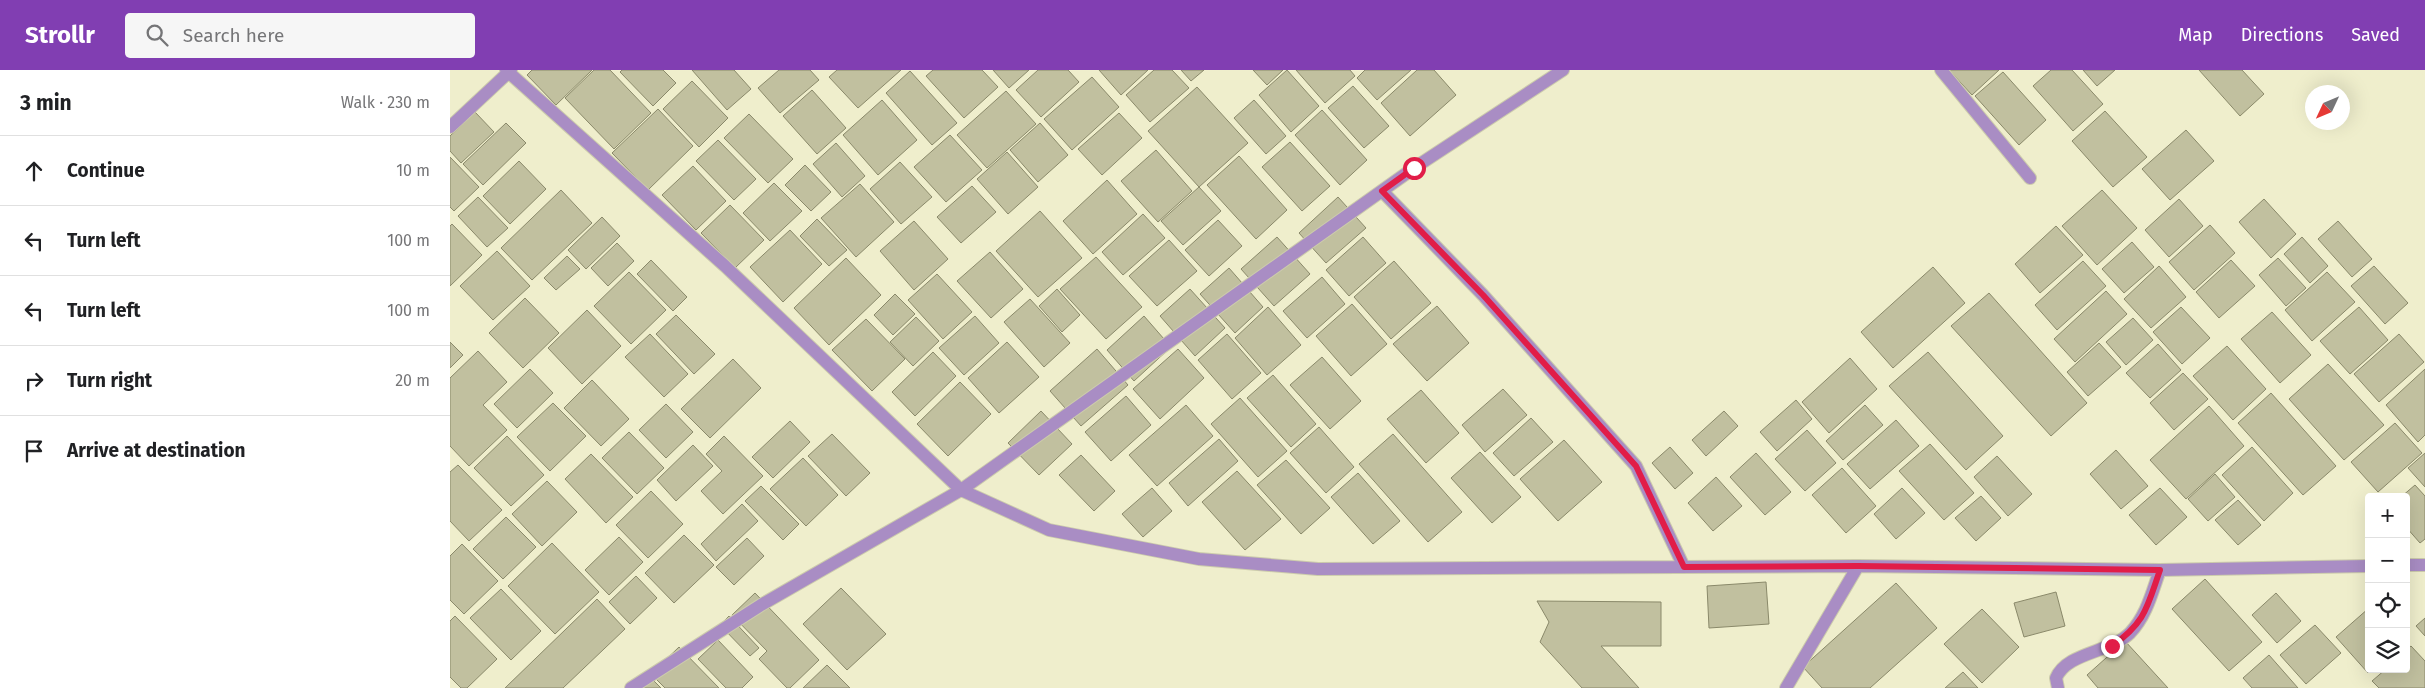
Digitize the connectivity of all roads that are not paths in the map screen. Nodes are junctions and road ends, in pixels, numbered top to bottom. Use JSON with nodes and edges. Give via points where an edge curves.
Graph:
{"nodes":[{"id":1,"x":1563,"y":70,"type":"edge"},
{"id":2,"x":1941,"y":70,"type":"edge"},
{"id":3,"x":509,"y":71,"type":"edge"},
{"id":4,"x":450,"y":127,"type":"edge"},
{"id":5,"x":2030,"y":178,"type":"dead end"},
{"id":6,"x":1382,"y":191,"type":"junction"},
{"id":7,"x":961,"y":490,"type":"junction"},
{"id":8,"x":2410,"y":565,"type":"edge"},
{"id":9,"x":2425,"y":565,"type":"edge"},
{"id":10,"x":1858,"y":566,"type":"junction"},
{"id":11,"x":2365,"y":566,"type":"edge"},
{"id":12,"x":1684,"y":567,"type":"junction"},
{"id":13,"x":2160,"y":570,"type":"junction"},
{"id":14,"x":631,"y":688,"type":"edge"},
{"id":15,"x":1786,"y":688,"type":"edge"},
{"id":16,"x":2058,"y":688,"type":"edge"}],
"edges":[{"from":1,"to":6,"type":"street"},
{"from":2,"to":5,"type":"street"},
{"from":3,"to":4,"type":"street"},
{"from":3,"to":7,"type":"street","via":[[725,266]]},
{"from":6,"to":7,"type":"street"},
{"from":6,"to":12,"type":"street","via":[[1483,295],[1636,466]]},
{"from":7,"to":12,"type":"street","via":[[1049,530],[1199,559],[1318,569]]},
{"from":7,"to":14,"type":"street","via":[[761,605]]},
{"from":8,"to":9,"type":"street"},
{"from":10,"to":12,"type":"street"},
{"from":10,"to":13,"type":"street"},
{"from":10,"to":15,"type":"street"},
{"from":11,"to":13,"type":"street"},
{"from":13,"to":16,"type":"street","via":[[2143,618],[2112,646],[2066,664],[2056,678]]}]}
